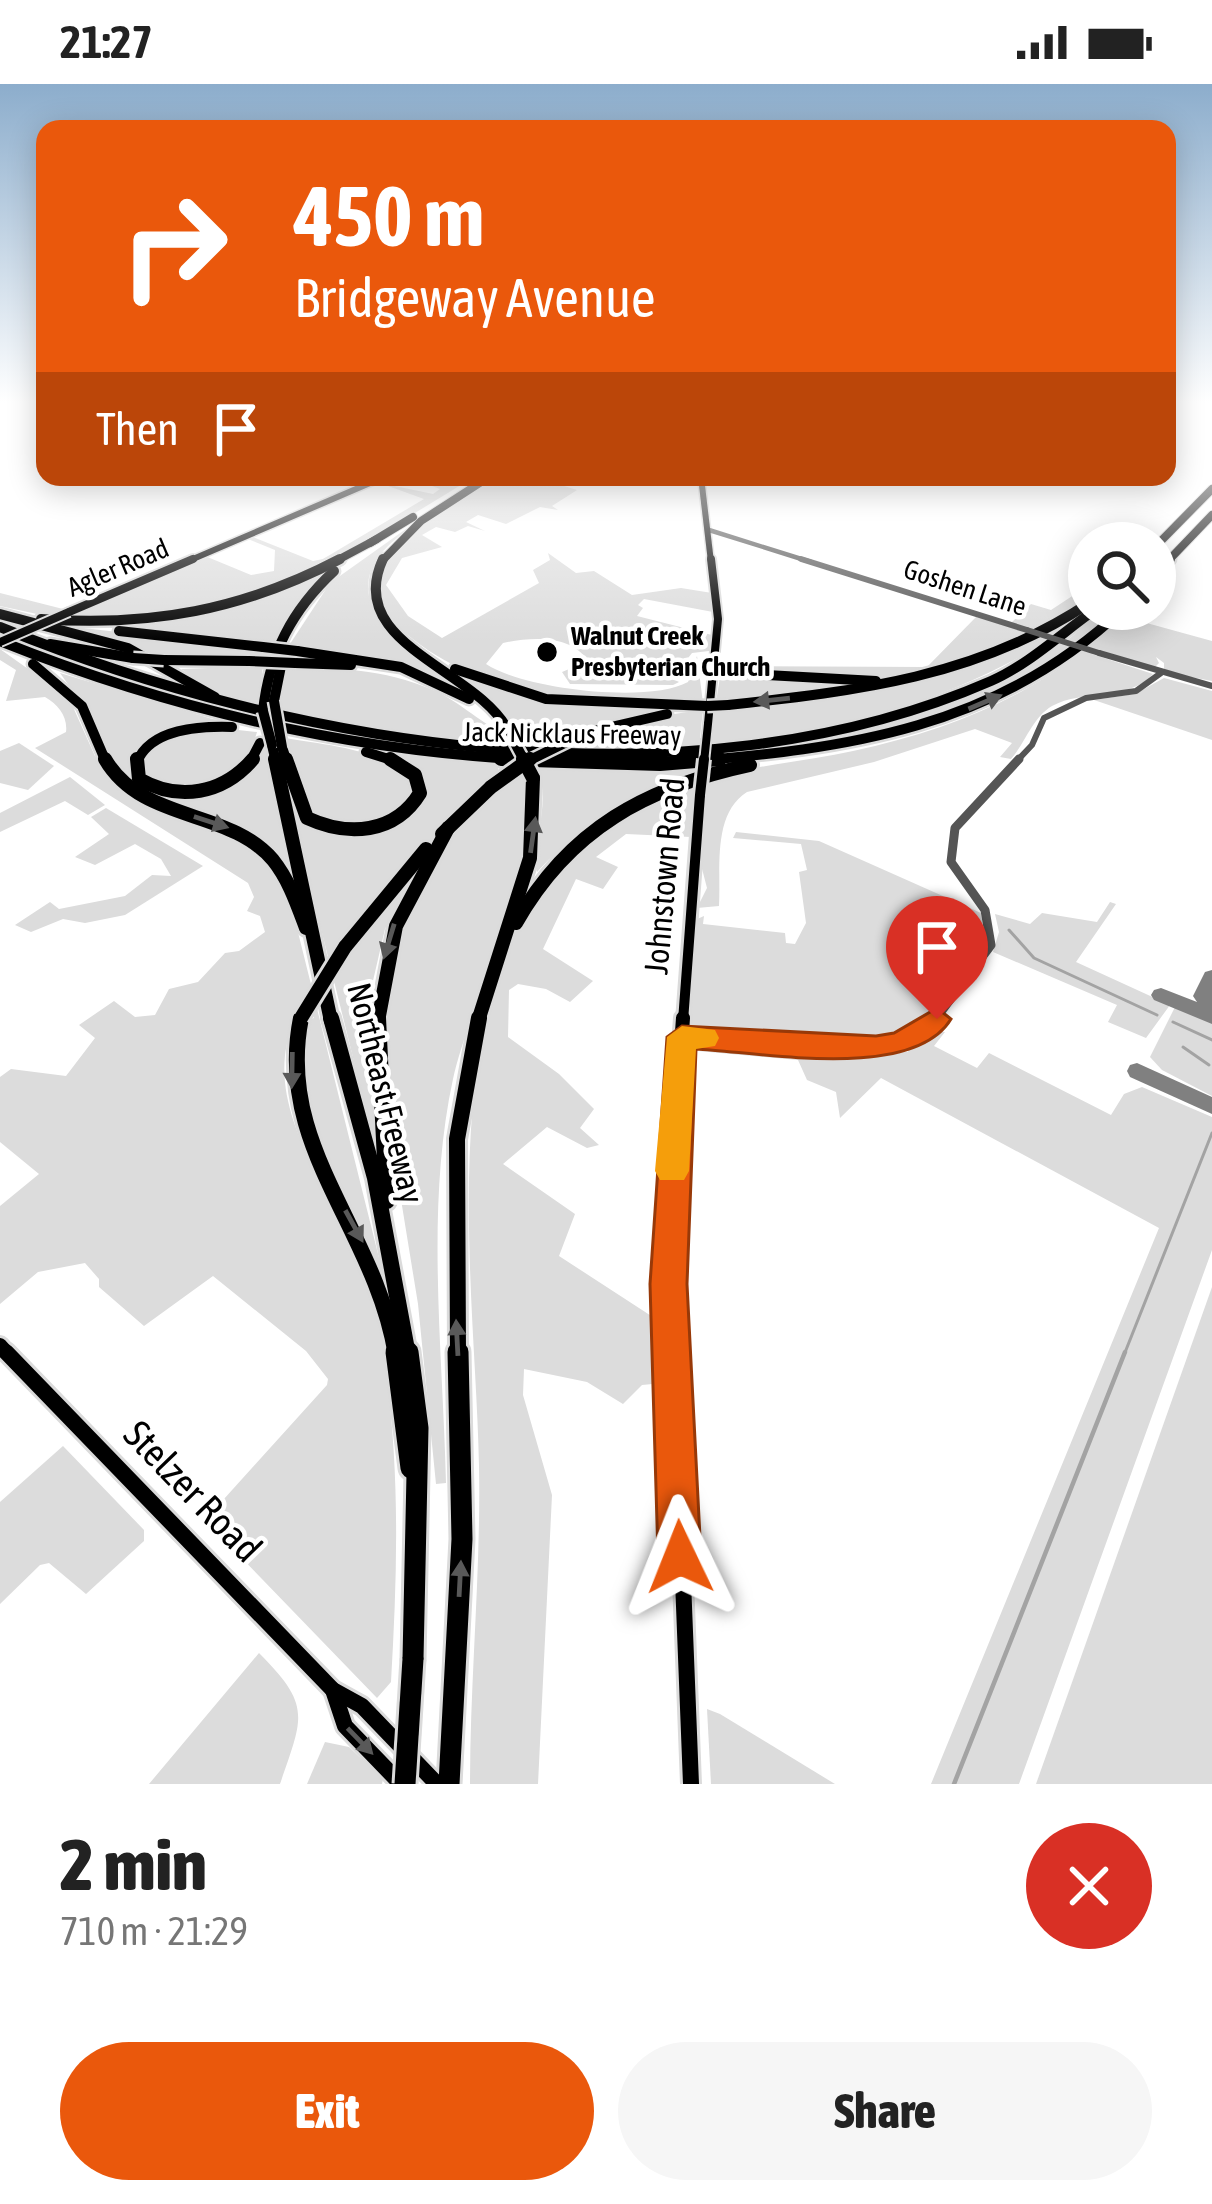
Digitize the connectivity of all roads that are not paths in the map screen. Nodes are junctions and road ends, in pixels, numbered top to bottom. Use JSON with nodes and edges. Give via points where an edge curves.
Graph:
{"nodes":[{"id":1,"x":363,"y":486,"type":"edge"},
{"id":2,"x":469,"y":486,"type":"edge"},
{"id":3,"x":471,"y":486,"type":"edge"},
{"id":4,"x":473,"y":486,"type":"edge"},
{"id":5,"x":702,"y":486,"type":"edge"},
{"id":6,"x":1212,"y":489,"type":"edge"},
{"id":7,"x":1212,"y":515,"type":"edge"},
{"id":8,"x":1176,"y":526,"type":"edge"},
{"id":9,"x":709,"y":530,"type":"junction"},
{"id":10,"x":377,"y":539,"type":"junction"},
{"id":11,"x":1176,"y":553,"type":"edge"},
{"id":12,"x":0,"y":617,"type":"edge"},
{"id":13,"x":40,"y":619,"type":"junction"},
{"id":14,"x":1068,"y":619,"type":"edge"},
{"id":15,"x":390,"y":628,"type":"junction"},
{"id":16,"x":1072,"y":630,"type":"edge"},
{"id":17,"x":1101,"y":630,"type":"edge"},
{"id":18,"x":1,"y":642,"type":"edge"},
{"id":19,"x":296,"y":657,"type":"junction"},
{"id":20,"x":713,"y":672,"type":"junction"},
{"id":21,"x":1161,"y":673,"type":"junction"},
{"id":22,"x":941,"y":676,"type":"junction"},
{"id":23,"x":1210,"y":687,"type":"edge"},
{"id":24,"x":267,"y":703,"type":"junction"},
{"id":25,"x":692,"y":708,"type":"junction"},
{"id":26,"x":295,"y":721,"type":"junction"},
{"id":27,"x":284,"y":732,"type":"junction"},
{"id":28,"x":509,"y":732,"type":"junction"},
{"id":29,"x":303,"y":735,"type":"junction"},
{"id":30,"x":874,"y":739,"type":"junction"},
{"id":31,"x":271,"y":745,"type":"junction"},
{"id":32,"x":448,"y":828,"type":"junction"},
{"id":33,"x":494,"y":970,"type":"junction"},
{"id":34,"x":325,"y":998,"type":"junction"},
{"id":35,"x":682,"y":1037,"type":"junction"},
{"id":36,"x":389,"y":1241,"type":"junction"},
{"id":37,"x":0,"y":1345,"type":"edge"},
{"id":38,"x":418,"y":1533,"type":"junction"},
{"id":39,"x":333,"y":1690,"type":"junction"},
{"id":40,"x":403,"y":1784,"type":"edge"},
{"id":41,"x":437,"y":1784,"type":"edge"},
{"id":42,"x":449,"y":1784,"type":"edge"},
{"id":43,"x":691,"y":1784,"type":"edge"}],
"edges":[{"from":1,"to":18,"type":"main road","name":"Agler Road","bridge":true},
{"from":2,"to":10,"type":"highway"},
{"from":3,"to":24,"type":"highway","via":[[326,585],[289,638]]},
{"from":4,"to":15,"type":"highway","via":[[401,536],[378,563],[373,594]]},
{"from":5,"to":9,"type":"main road","name":"Johnstown Road"},
{"from":6,"to":8,"type":"highway"},
{"from":7,"to":11,"type":"highway"},
{"from":9,"to":20,"type":"main road","name":"Johnstown Road","via":[[718,619]]},
{"from":9,"to":21,"type":"street","name":"Goshen Lane","bridge":true},
{"from":10,"to":13,"type":"highway","via":[[292,586],[220,612],[117,624]]},
{"from":10,"to":24,"type":"highway","via":[[324,580],[288,622],[268,670]]},
{"from":12,"to":13,"type":"highway"},
{"from":12,"to":19,"type":"highway","bridge":true,"via":[[56,646],[133,658]]},
{"from":12,"to":26,"type":"highway","name":"Jack Nicklaus Freeway","via":[[123,680]]},
{"from":12,"to":26,"type":"highway","via":[[128,648],[204,693]]},
{"from":13,"to":19,"type":"highway","bridge":true},
{"from":14,"to":22,"type":"highway","via":[[1007,655]]},
{"from":15,"to":25,"type":"highway","via":[[470,677],[526,696]]},
{"from":15,"to":28,"type":"highway","via":[[469,688]]},
{"from":16,"to":26,"type":"highway","name":"Jack Nicklaus Freeway","via":[[966,693],[806,735],[706,747],[531,749]]},
{"from":30,"to":17,"type":"highway","name":"Jack Nicklaus Freeway","one_way":true,"via":[[1027,684]]},
{"from":18,"to":27,"type":"highway","name":"Jack Nicklaus Freeway","via":[[134,694]]},
{"from":18,"to":34,"type":"highway","one_way":true,"via":[[69,690],[122,782],[258,842],[284,870]]},
{"from":19,"to":28,"type":"highway","via":[[397,673],[465,697]]},
{"from":20,"to":22,"type":"highway","via":[[875,682]]},
{"from":20,"to":35,"type":"main road","name":"Johnstown Road","bridge":true},
{"from":21,"to":23,"type":"street","name":"Goshen Lane"},
{"from":21,"to":35,"type":"street","via":[[1136,691],[1053,710],[1032,745],[955,828],[951,862],[985,903],[991,945],[920,1032],[850,1048]]},
{"from":22,"to":25,"type":"highway","one_way":true,"bridge":true},
{"from":24,"to":31,"type":"highway","name":"Northeast Freeway","bridge":true},
{"from":25,"to":32,"type":"highway","bridge":true,"via":[[585,733],[536,755]]},
{"from":27,"to":29,"type":"highway","name":"Jack Nicklaus Freeway"},
{"from":27,"to":31,"type":"highway","via":[[190,728],[150,744],[134,767],[149,787],[193,792],[235,778]]},
{"from":33,"to":28,"type":"highway","name":"Northeast Freeway","one_way":true,"bridge":true,"via":[[531,854],[536,810],[532,778]]},
{"from":29,"to":30,"type":"highway","name":"Jack Nicklaus Freeway","via":[[473,757],[619,764]]},
{"from":29,"to":31,"type":"highway","via":[[407,767],[420,784],[416,803],[378,827],[316,823]]},
{"from":30,"to":33,"type":"highway","via":[[692,778],[628,802],[560,853]]},
{"from":31,"to":34,"type":"highway","name":"Northeast Freeway"},
{"from":32,"to":36,"type":"highway","one_way":true,"via":[[399,910],[377,984]]},
{"from":32,"to":38,"type":"highway","one_way":true,"bridge":true,"via":[[345,947],[301,1018],[290,1069],[293,1102],[317,1163],[378,1279]]},
{"from":42,"to":33,"type":"highway","name":"Northeast Freeway","one_way":true,"via":[[462,1542],[454,1172],[461,1090]]},
{"from":34,"to":36,"type":"highway","name":"Northeast Freeway"},
{"from":35,"to":43,"type":"main road","name":"Johnstown Road","via":[[668,1284]]},
{"from":36,"to":38,"type":"highway","name":"Northeast Freeway","via":[[418,1428]]},
{"from":37,"to":39,"type":"main road","name":"Stelzer Road"},
{"from":38,"to":40,"type":"highway","name":"Northeast Freeway","bridge":true},
{"from":39,"to":40,"type":"main road","name":"Stelzer Road","one_way":true,"via":[[346,1726]]},
{"from":39,"to":41,"type":"main road","name":"Stelzer Road","via":[[362,1706]]}]}
